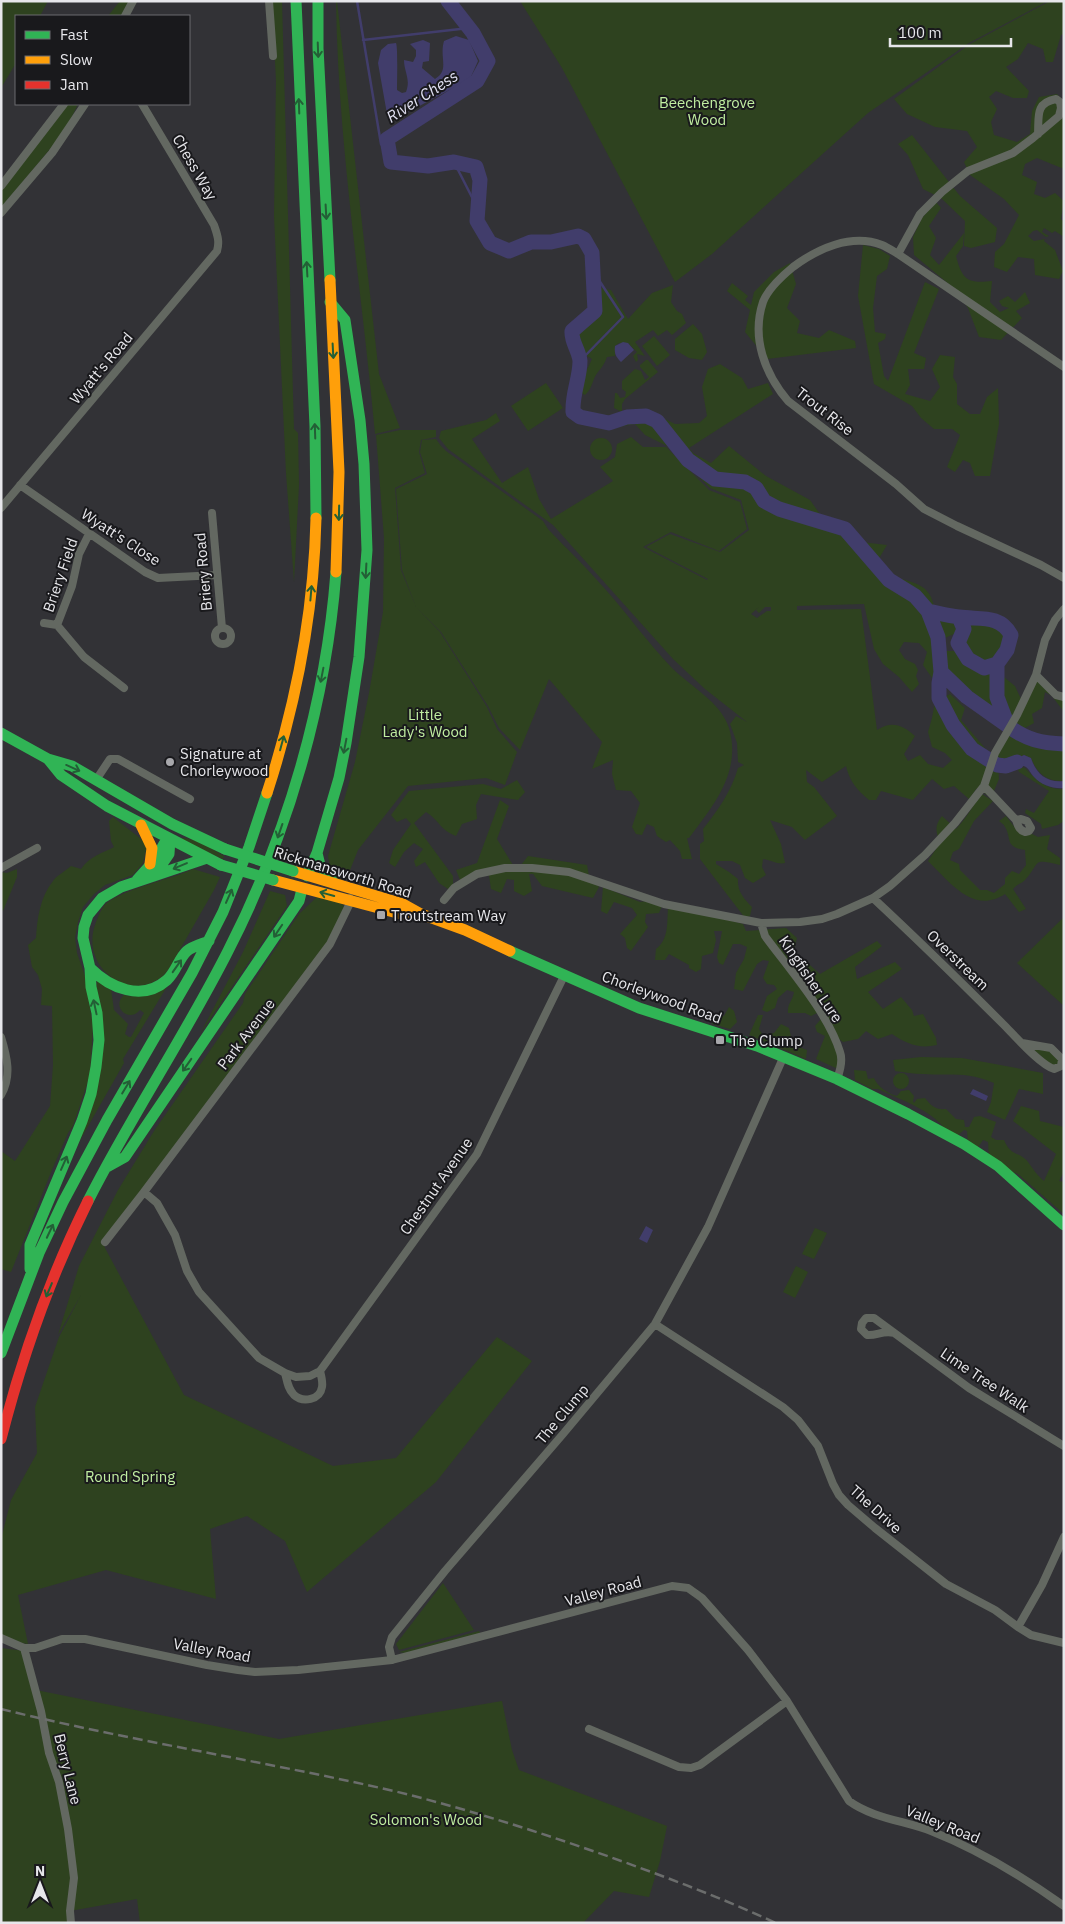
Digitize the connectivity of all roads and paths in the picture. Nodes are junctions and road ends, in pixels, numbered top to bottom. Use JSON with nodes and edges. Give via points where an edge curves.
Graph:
{"nodes":[{"id":1,"x":133,"y":1,"type":"edge"},
{"id":2,"x":269,"y":1,"type":"edge"},
{"id":3,"x":296,"y":1,"type":"edge"},
{"id":4,"x":318,"y":1,"type":"edge"},
{"id":5,"x":126,"y":15,"type":"edge"},
{"id":6,"x":273,"y":56,"type":"dead end"},
{"id":7,"x":63,"y":105,"type":"edge"},
{"id":8,"x":85,"y":105,"type":"edge"},
{"id":9,"x":143,"y":105,"type":"edge"},
{"id":10,"x":1038,"y":134,"type":"dead end"},
{"id":11,"x":1,"y":186,"type":"edge"},
{"id":12,"x":1,"y":213,"type":"edge"},
{"id":13,"x":219,"y":245,"type":"joint"},
{"id":14,"x":898,"y":254,"type":"junction"},
{"id":15,"x":330,"y":302,"type":"junction"},
{"id":16,"x":1064,"y":367,"type":"edge"},
{"id":17,"x":20,"y":485,"type":"junction"},
{"id":18,"x":1,"y":508,"type":"edge"},
{"id":19,"x":212,"y":513,"type":"dead end"},
{"id":20,"x":89,"y":534,"type":"junction"},
{"id":21,"x":217,"y":575,"type":"junction"},
{"id":22,"x":1064,"y":578,"type":"edge"},
{"id":23,"x":1064,"y":609,"type":"edge"},
{"id":24,"x":44,"y":623,"type":"dead end"},
{"id":25,"x":57,"y":625,"type":"junction"},
{"id":26,"x":222,"y":628,"type":"dead end"},
{"id":27,"x":1036,"y":675,"type":"junction"},
{"id":28,"x":124,"y":688,"type":"dead end"},
{"id":29,"x":1064,"y":697,"type":"edge"},
{"id":30,"x":1,"y":733,"type":"edge"},
{"id":31,"x":48,"y":759,"type":"junction"},
{"id":32,"x":96,"y":780,"type":"junction"},
{"id":33,"x":72,"y":784,"type":"junction"},
{"id":34,"x":984,"y":786,"type":"junction"},
{"id":35,"x":190,"y":799,"type":"dead end"},
{"id":36,"x":136,"y":804,"type":"junction"},
{"id":37,"x":107,"y":806,"type":"junction"},
{"id":38,"x":1016,"y":820,"type":"dead end"},
{"id":39,"x":141,"y":825,"type":"junction"},
{"id":40,"x":187,"y":832,"type":"junction"},
{"id":41,"x":170,"y":839,"type":"junction"},
{"id":42,"x":37,"y":848,"type":"dead end"},
{"id":43,"x":318,"y":854,"type":"junction"},
{"id":44,"x":208,"y":858,"type":"junction"},
{"id":45,"x":254,"y":860,"type":"junction"},
{"id":46,"x":1,"y":868,"type":"edge"},
{"id":47,"x":152,"y":871,"type":"junction"},
{"id":48,"x":307,"y":876,"type":"junction"},
{"id":49,"x":276,"y":877,"type":"junction"},
{"id":50,"x":334,"y":883,"type":"junction"},
{"id":51,"x":346,"y":886,"type":"junction"},
{"id":52,"x":302,"y":889,"type":"junction"},
{"id":53,"x":365,"y":891,"type":"junction"},
{"id":54,"x":873,"y":898,"type":"junction"},
{"id":55,"x":444,"y":900,"type":"dead end"},
{"id":56,"x":351,"y":901,"type":"junction"},
{"id":57,"x":422,"y":914,"type":"junction"},
{"id":58,"x":761,"y":923,"type":"junction"},
{"id":59,"x":209,"y":941,"type":"junction"},
{"id":60,"x":90,"y":968,"type":"junction"},
{"id":61,"x":564,"y":976,"type":"junction"},
{"id":62,"x":1,"y":1037,"type":"edge"},
{"id":63,"x":1022,"y":1043,"type":"junction"},
{"id":64,"x":783,"y":1058,"type":"junction"},
{"id":65,"x":837,"y":1078,"type":"junction"},
{"id":66,"x":1,"y":1095,"type":"edge"},
{"id":67,"x":107,"y":1167,"type":"junction"},
{"id":68,"x":144,"y":1192,"type":"junction"},
{"id":69,"x":1064,"y":1225,"type":"edge"},
{"id":70,"x":105,"y":1242,"type":"dead end"},
{"id":71,"x":30,"y":1275,"type":"junction"},
{"id":72,"x":877,"y":1320,"type":"junction"},
{"id":73,"x":655,"y":1324,"type":"junction"},
{"id":74,"x":875,"y":1334,"type":"junction"},
{"id":75,"x":894,"y":1334,"type":"junction"},
{"id":76,"x":1,"y":1353,"type":"edge"},
{"id":77,"x":320,"y":1371,"type":"junction"},
{"id":78,"x":285,"y":1373,"type":"junction"},
{"id":79,"x":1,"y":1439,"type":"edge"},
{"id":80,"x":1064,"y":1446,"type":"edge"},
{"id":81,"x":1064,"y":1537,"type":"edge"},
{"id":82,"x":1018,"y":1627,"type":"junction"},
{"id":83,"x":1,"y":1638,"type":"edge"},
{"id":84,"x":1064,"y":1643,"type":"edge"},
{"id":85,"x":24,"y":1648,"type":"junction"},
{"id":86,"x":392,"y":1660,"type":"junction"},
{"id":87,"x":787,"y":1701,"type":"junction"},
{"id":88,"x":590,"y":1729,"type":"dead end"},
{"id":89,"x":1064,"y":1906,"type":"edge"},
{"id":90,"x":71,"y":1923,"type":"edge"}],
"edges":[{"from":1,"to":5,"type":"street"},
{"from":2,"to":6,"type":"street"},
{"from":59,"to":3,"type":"main road","one_way":true,"via":[[265,804],[290,716],[314,567],[316,462]]},
{"from":4,"to":15,"type":"main road","one_way":true},
{"from":7,"to":11,"type":"street"},
{"from":8,"to":12,"type":"street","via":[[52,154]]},
{"from":9,"to":13,"type":"street","name":"Chess Way","via":[[214,225]]},
{"from":10,"to":14,"type":"street","via":[[1013,154],[968,171],[942,192],[920,214]]},
{"from":13,"to":17,"type":"street","name":"Wyatt's Road","via":[[215,255]]},
{"from":14,"to":16,"type":"street","name":"Trout Rise"},
{"from":14,"to":22,"type":"street","name":"Trout Rise","via":[[881,245],[841,242],[806,257],[783,275],[764,300],[759,323],[760,349],[776,387],[788,402],[924,509]]},
{"from":15,"to":43,"type":"main road","one_way":true,"via":[[345,320],[347,330],[364,464],[367,550],[362,625],[350,716],[339,778]]},
{"from":15,"to":67,"type":"main road","one_way":true,"via":[[339,472],[337,560],[324,659],[303,756],[272,853],[229,948]]},
{"from":17,"to":18,"type":"street","name":"Wyatt's Road"},
{"from":17,"to":20,"type":"street","name":"Wyatt's Close"},
{"from":19,"to":21,"type":"street","name":"Briery Road"},
{"from":20,"to":21,"type":"street","name":"Wyatt's Close","via":[[158,578]]},
{"from":20,"to":25,"type":"street","name":"Briery Field","via":[[79,554],[72,586]]},
{"from":21,"to":26,"type":"street","name":"Briery Road"},
{"from":23,"to":27,"type":"street","via":[[1046,640]]},
{"from":24,"to":25,"type":"street","name":"Briery Field"},
{"from":25,"to":28,"type":"street","name":"Briery Field","via":[[84,657]]},
{"from":27,"to":29,"type":"street","via":[[1056,695]]},
{"from":27,"to":34,"type":"street","via":[[995,753]]},
{"from":30,"to":31,"type":"main road","name":"Rickmansworth Road"},
{"from":31,"to":32,"type":"main road","name":"Rickmansworth Road","one_way":true,"via":[[72,766]]},
{"from":31,"to":33,"type":"main road","name":"Rickmansworth Road"},
{"from":32,"to":33,"type":"street","via":[[86,785]]},
{"from":32,"to":35,"type":"street","via":[[110,760],[118,759]]},
{"from":32,"to":36,"type":"main road","name":"Rickmansworth Road"},
{"from":32,"to":37,"type":"street","via":[[96,792]]},
{"from":33,"to":37,"type":"main road","name":"Rickmansworth Road"},
{"from":34,"to":38,"type":"street"},
{"from":34,"to":54,"type":"street","via":[[925,855]]},
{"from":36,"to":40,"type":"main road","name":"Rickmansworth Road"},
{"from":36,"to":41,"type":"main road","via":[[167,831]]},
{"from":37,"to":39,"type":"main road","name":"Rickmansworth Road"},
{"from":39,"to":41,"type":"main road","name":"Rickmansworth Road"},
{"from":39,"to":47,"type":"main road","via":[[152,848]]},
{"from":40,"to":41,"type":"main road"},
{"from":40,"to":45,"type":"main road","name":"Rickmansworth Road","bridge":true},
{"from":41,"to":44,"type":"main road","name":"Rickmansworth Road"},
{"from":41,"to":47,"type":"main road","via":[[171,848],[163,866]]},
{"from":42,"to":46,"type":"street"},
{"from":43,"to":48,"type":"main road"},
{"from":43,"to":50,"type":"main road","via":[[320,865]]},
{"from":44,"to":47,"type":"main road","one_way":true},
{"from":44,"to":49,"type":"main road","name":"Rickmansworth Road","bridge":true,"via":[[221,865]]},
{"from":45,"to":48,"type":"main road","name":"Rickmansworth Road","bridge":true},
{"from":45,"to":49,"type":"main road"},
{"from":47,"to":60,"type":"main road","via":[[103,896],[92,909],[83,939]]},
{"from":48,"to":50,"type":"main road","name":"Rickmansworth Road"},
{"from":48,"to":52,"type":"main road"},
{"from":49,"to":52,"type":"main road","name":"Rickmansworth Road"},
{"from":50,"to":51,"type":"main road","name":"Rickmansworth Road"},
{"from":51,"to":53,"type":"main road","name":"Rickmansworth Road"},
{"from":51,"to":56,"type":"street"},
{"from":56,"to":52,"type":"main road","name":"Rickmansworth Road","one_way":true},
{"from":52,"to":67,"type":"main road","one_way":true,"via":[[299,901],[125,1157]]},
{"from":53,"to":56,"type":"street"},
{"from":53,"to":57,"type":"main road","name":"Rickmansworth Road"},
{"from":54,"to":58,"type":"street","via":[[822,919]]},
{"from":54,"to":63,"type":"street","name":"Overstream"},
{"from":55,"to":58,"type":"street","via":[[454,888],[477,874],[505,868],[532,868],[569,872],[664,904]]},
{"from":56,"to":57,"type":"main road","name":"Rickmansworth Road","via":[[401,914]]},
{"from":56,"to":68,"type":"street","name":"Park Avenue","via":[[330,944]]},
{"from":57,"to":61,"type":"main road","name":"Chorleywood Road"},
{"from":58,"to":65,"type":"street","name":"Kingfisher Lure","via":[[765,936],[824,1017],[841,1054]]},
{"from":60,"to":59,"type":"main road","one_way":true,"via":[[102,980],[122,989],[144,991],[168,979],[187,951]]},
{"from":71,"to":59,"type":"main road","one_way":true,"via":[[85,1160]]},
{"from":71,"to":60,"type":"main road","one_way":true,"via":[[30,1245],[82,1121],[98,1064],[97,1010]]},
{"from":61,"to":64,"type":"main road","name":"Chorleywood Road","via":[[639,1008],[757,1046]]},
{"from":61,"to":77,"type":"street","name":"Chestnut Avenue","via":[[477,1154]]},
{"from":62,"to":66,"type":"street","via":[[8,1072]]},
{"from":63,"to":63,"type":"street","name":"Overstream","via":[[1048,1067],[1061,1066],[1062,1059],[1051,1048]]},
{"from":64,"to":65,"type":"main road","name":"Chorleywood Road"},
{"from":64,"to":73,"type":"street","name":"The Clump","via":[[708,1227]]},
{"from":65,"to":69,"type":"main road","name":"Chorleywood Road","via":[[964,1144],[998,1166]]},
{"from":67,"to":79,"type":"main road","one_way":true,"via":[[75,1228],[37,1318]]},
{"from":68,"to":70,"type":"street"},
{"from":68,"to":78,"type":"street","via":[[157,1203],[176,1235],[187,1271],[198,1292],[259,1358]]},
{"from":71,"to":76,"type":"main road"},
{"from":72,"to":74,"type":"street","via":[[880,1328]]},
{"from":72,"to":74,"type":"street","via":[[866,1318],[861,1326],[864,1334]]},
{"from":72,"to":75,"type":"street","name":"Lime Tree Walk"},
{"from":73,"to":82,"type":"street","name":"The Drive","via":[[784,1407],[818,1446],[833,1484],[848,1505],[946,1584],[996,1610]]},
{"from":73,"to":86,"type":"street","name":"The Clump","via":[[392,1638],[389,1647]]},
{"from":74,"to":75,"type":"street"},
{"from":75,"to":80,"type":"street","name":"Lime Tree Walk","via":[[969,1388]]},
{"from":77,"to":78,"type":"street","via":[[296,1378]]},
{"from":77,"to":78,"type":"street","via":[[322,1386],[312,1399],[294,1395]]},
{"from":81,"to":82,"type":"street"},
{"from":82,"to":84,"type":"street","name":"The Drive","via":[[1031,1635]]},
{"from":83,"to":85,"type":"street"},
{"from":85,"to":86,"type":"street","name":"Valley Road","via":[[85,1639],[255,1672]]},
{"from":85,"to":90,"type":"street","name":"Berry Lane","via":[[59,1782],[68,1830],[74,1878]]},
{"from":86,"to":87,"type":"street","name":"Valley Road","via":[[672,1586],[683,1587],[702,1598]]},
{"from":87,"to":88,"type":"street","via":[[700,1765],[691,1768],[679,1767]]},
{"from":87,"to":89,"type":"street","name":"Valley Road","via":[[845,1795],[856,1807],[956,1841],[992,1859]]}]}
